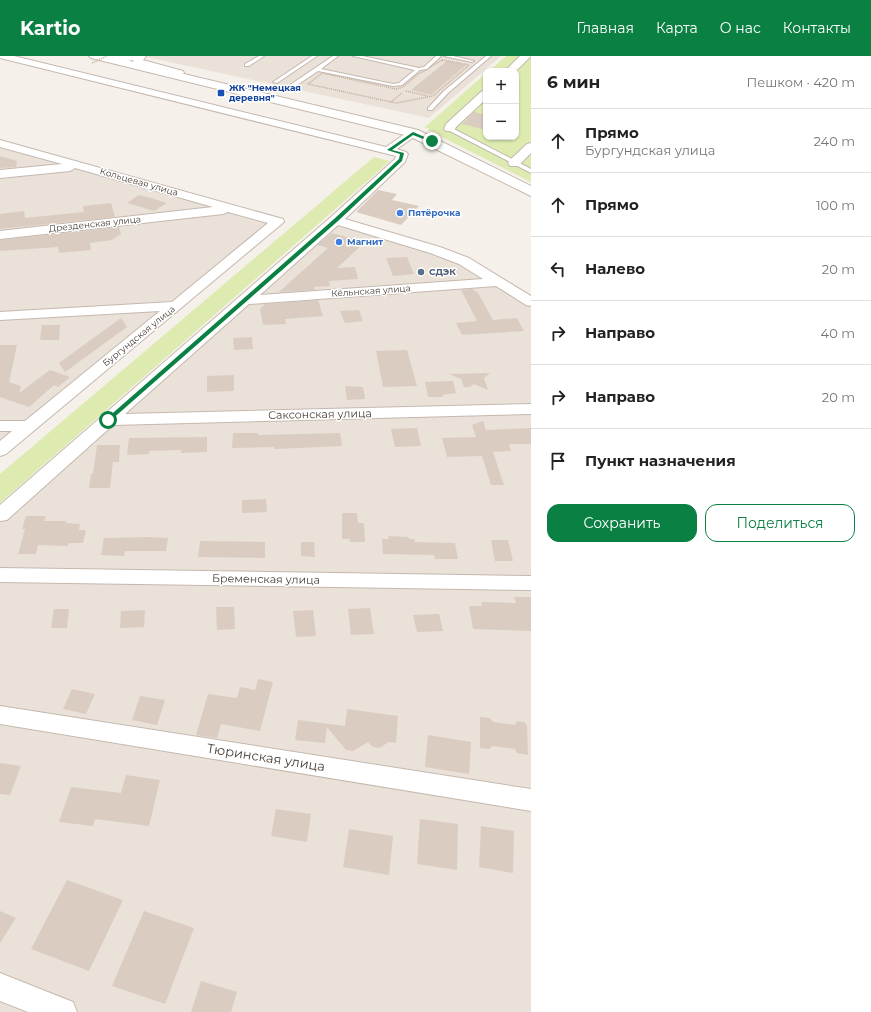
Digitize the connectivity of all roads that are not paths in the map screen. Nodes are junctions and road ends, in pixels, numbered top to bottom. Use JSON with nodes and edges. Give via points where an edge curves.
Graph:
{"nodes":[{"id":1,"x":2,"y":56,"type":"edge"},
{"id":2,"x":107,"y":56,"type":"edge"},
{"id":3,"x":137,"y":56,"type":"edge"},
{"id":4,"x":141,"y":56,"type":"edge"},
{"id":5,"x":262,"y":56,"type":"edge"},
{"id":6,"x":315,"y":56,"type":"edge"},
{"id":7,"x":336,"y":56,"type":"edge"},
{"id":8,"x":355,"y":56,"type":"edge"},
{"id":9,"x":439,"y":56,"type":"edge"},
{"id":10,"x":446,"y":56,"type":"edge"},
{"id":11,"x":489,"y":56,"type":"edge"},
{"id":12,"x":526,"y":56,"type":"edge"},
{"id":13,"x":94,"y":60,"type":"edge"},
{"id":14,"x":472,"y":61,"type":"dead end"},
{"id":15,"x":248,"y":65,"type":"dead end"},
{"id":16,"x":513,"y":68,"type":"edge"},
{"id":17,"x":316,"y":69,"type":"junction"},
{"id":18,"x":419,"y":69,"type":"junction"},
{"id":19,"x":201,"y":81,"type":"junction"},
{"id":20,"x":275,"y":82,"type":"dead end"},
{"id":21,"x":292,"y":86,"type":"dead end"},
{"id":22,"x":483,"y":96,"type":"edge"},
{"id":23,"x":430,"y":109,"type":"dead end"},
{"id":24,"x":450,"y":129,"type":"joint"},
{"id":25,"x":413,"y":133,"type":"junction"},
{"id":26,"x":0,"y":143,"type":"edge"},
{"id":27,"x":531,"y":146,"type":"edge"},
{"id":28,"x":389,"y":150,"type":"junction"},
{"id":29,"x":37,"y":154,"type":"junction"},
{"id":30,"x":514,"y":163,"type":"junction"},
{"id":31,"x":79,"y":166,"type":"junction"},
{"id":32,"x":29,"y":171,"type":"junction"},
{"id":33,"x":531,"y":171,"type":"edge"},
{"id":34,"x":0,"y":174,"type":"edge"},
{"id":35,"x":531,"y":192,"type":"edge"},
{"id":36,"x":194,"y":198,"type":"junction"},
{"id":37,"x":231,"y":209,"type":"junction"},
{"id":38,"x":189,"y":214,"type":"junction"},
{"id":39,"x":336,"y":220,"type":"junction"},
{"id":40,"x":278,"y":222,"type":"joint"},
{"id":41,"x":0,"y":235,"type":"edge"},
{"id":42,"x":498,"y":282,"type":"junction"},
{"id":43,"x":245,"y":300,"type":"junction"},
{"id":44,"x":531,"y":302,"type":"edge"},
{"id":45,"x":176,"y":306,"type":"junction"},
{"id":46,"x":0,"y":316,"type":"edge"},
{"id":47,"x":531,"y":409,"type":"edge"},
{"id":48,"x":108,"y":420,"type":"junction"},
{"id":49,"x":0,"y":426,"type":"edge"},
{"id":50,"x":29,"y":426,"type":"junction"},
{"id":51,"x":0,"y":450,"type":"edge"},
{"id":52,"x":0,"y":515,"type":"edge"},
{"id":53,"x":0,"y":575,"type":"edge"},
{"id":54,"x":531,"y":583,"type":"edge"},
{"id":55,"x":0,"y":715,"type":"edge"},
{"id":56,"x":531,"y":800,"type":"edge"},
{"id":57,"x":0,"y":987,"type":"edge"},
{"id":58,"x":63,"y":1012,"type":"edge"}],
"edges":[{"from":1,"to":28,"type":"street"},
{"from":2,"to":3,"type":"street"},
{"from":4,"to":19,"type":"street","via":[[138,61],[141,63]]},
{"from":5,"to":15,"type":"lane"},
{"from":6,"to":20,"type":"lane"},
{"from":7,"to":17,"type":"lane"},
{"from":8,"to":18,"type":"lane"},
{"from":9,"to":18,"type":"lane","via":[[425,68]]},
{"from":10,"to":14,"type":"lane"},
{"from":11,"to":23,"type":"lane"},
{"from":12,"to":16,"type":"street"},
{"from":13,"to":19,"type":"street"},
{"from":17,"to":18,"type":"lane","via":[[393,85],[400,84]]},
{"from":17,"to":21,"type":"lane"},
{"from":19,"to":25,"type":"street"},
{"from":22,"to":24,"type":"street","via":[[450,126]]},
{"from":24,"to":30,"type":"lane"},
{"from":25,"to":28,"type":"street"},
{"from":25,"to":35,"type":"street"},
{"from":26,"to":29,"type":"street","name":"Кольцевая улица"},
{"from":27,"to":30,"type":"street"},
{"from":28,"to":39,"type":"street","via":[[402,154],[401,160]]},
{"from":29,"to":31,"type":"street","name":"Кольцевая улица"},
{"from":29,"to":32,"type":"street","via":[[44,158],[45,163]]},
{"from":30,"to":33,"type":"lane"},
{"from":31,"to":32,"type":"street"},
{"from":31,"to":36,"type":"street","name":"Кольцевая улица"},
{"from":32,"to":34,"type":"street"},
{"from":36,"to":37,"type":"street","name":"Кольцевая улица"},
{"from":36,"to":38,"type":"street","via":[[200,205],[196,211]]},
{"from":37,"to":38,"type":"street","name":"Дрезденская улица"},
{"from":37,"to":40,"type":"street","name":"Кольцевая улица"},
{"from":38,"to":41,"type":"street","name":"Дрезденская улица"},
{"from":39,"to":42,"type":"street","via":[[464,261]]},
{"from":39,"to":43,"type":"street"},
{"from":40,"to":45,"type":"street","name":"Бургундская улица"},
{"from":42,"to":43,"type":"street","name":"Кёльнская улица"},
{"from":42,"to":44,"type":"street"},
{"from":43,"to":48,"type":"street"},
{"from":45,"to":46,"type":"street"},
{"from":45,"to":50,"type":"street","name":"Бургундская улица"},
{"from":47,"to":48,"type":"street","name":"Саксонская улица"},
{"from":48,"to":52,"type":"street"},
{"from":49,"to":50,"type":"street"},
{"from":50,"to":51,"type":"street","name":"Бургундская улица"},
{"from":53,"to":54,"type":"street","name":"Бременская улица"},
{"from":55,"to":56,"type":"street","name":"Тюринская улица"},
{"from":57,"to":58,"type":"street"}]}
